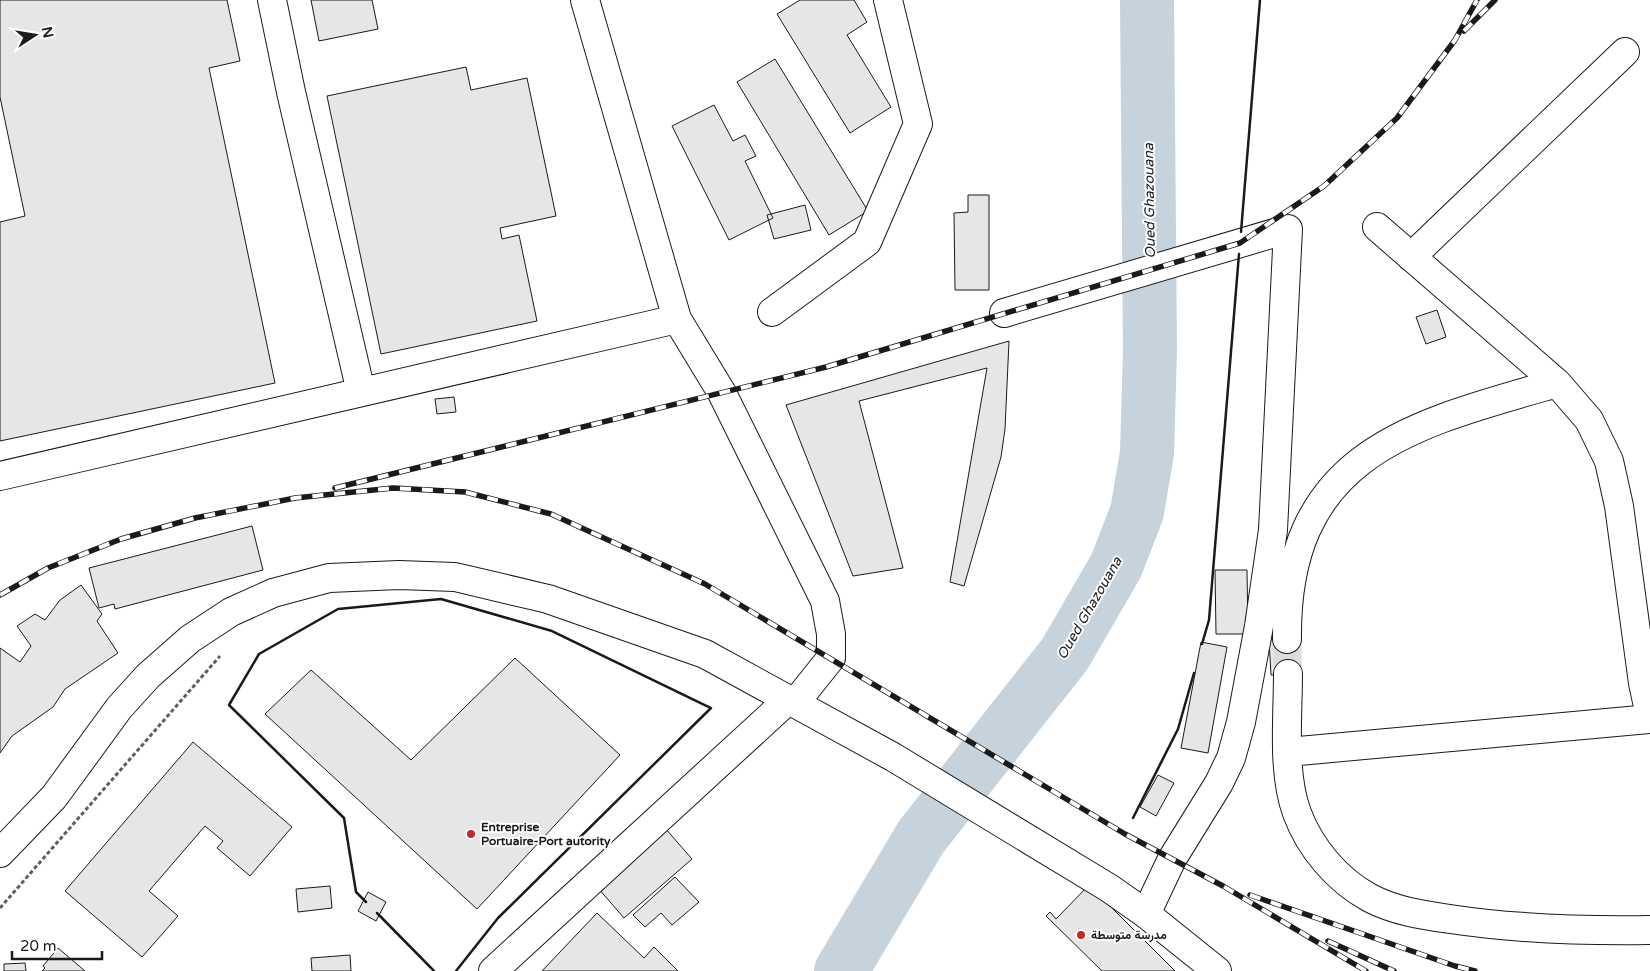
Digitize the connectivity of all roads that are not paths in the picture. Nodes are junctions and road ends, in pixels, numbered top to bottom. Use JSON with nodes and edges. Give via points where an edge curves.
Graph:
{"nodes":[{"id":1,"x":272,"y":0,"type":"edge"},
{"id":2,"x":585,"y":0,"type":"edge"},
{"id":3,"x":888,"y":0,"type":"edge"},
{"id":4,"x":1625,"y":52,"type":"dead end"},
{"id":5,"x":1377,"y":227,"type":"dead end"},
{"id":6,"x":1411,"y":257,"type":"junction"},
{"id":7,"x":772,"y":312,"type":"dead end"},
{"id":8,"x":1004,"y":313,"type":"dead end"},
{"id":9,"x":677,"y":319,"type":"junction"},
{"id":10,"x":1557,"y":383,"type":"junction"},
{"id":11,"x":361,"y":392,"type":"junction"},
{"id":12,"x":0,"y":476,"type":"edge"},
{"id":13,"x":1287,"y":639,"type":"tunnel mouth"},
{"id":14,"x":1288,"y":674,"type":"tunnel mouth"},
{"id":15,"x":791,"y":702,"type":"junction"},
{"id":16,"x":1650,"y":717,"type":"edge"},
{"id":17,"x":1288,"y":752,"type":"junction"},
{"id":18,"x":0,"y":853,"type":"edge"},
{"id":19,"x":1146,"y":914,"type":"junction"},
{"id":20,"x":1650,"y":930,"type":"edge"},
{"id":21,"x":493,"y":971,"type":"edge"},
{"id":22,"x":1217,"y":971,"type":"edge"}],
"edges":[{"from":1,"to":11,"type":"street"},
{"from":2,"to":9,"type":"street"},
{"from":3,"to":7,"type":"street","via":[[918,124],[867,242]]},
{"from":4,"to":6,"type":"street"},
{"from":5,"to":6,"type":"street"},
{"from":6,"to":10,"type":"street"},
{"from":8,"to":19,"type":"street","via":[[1288,229],[1273,530],[1241,722],[1219,783],[1172,859]]},
{"from":9,"to":11,"type":"street"},
{"from":9,"to":15,"type":"street","via":[[722,393],[825,601],[831,634],[831,658]]},
{"from":10,"to":13,"type":"street","via":[[1489,402],[1398,436],[1355,465],[1336,483],[1321,504],[1298,549],[1288,594]]},
{"from":10,"to":16,"type":"street","via":[[1589,420],[1609,461],[1619,506]]},
{"from":11,"to":12,"type":"street"},
{"from":14,"to":17,"type":"street"},
{"from":15,"to":18,"type":"street","via":[[705,654],[548,599],[455,577],[328,578],[272,593],[231,612],[190,639],[148,676],[119,708],[54,797]]},
{"from":15,"to":19,"type":"street","via":[[893,756]]},
{"from":15,"to":21,"type":"street"},
{"from":16,"to":17,"type":"street"},
{"from":17,"to":20,"type":"street","via":[[1292,792],[1306,832],[1332,869],[1370,898],[1414,913],[1474,923],[1536,929]]},
{"from":19,"to":22,"type":"street"}]}
